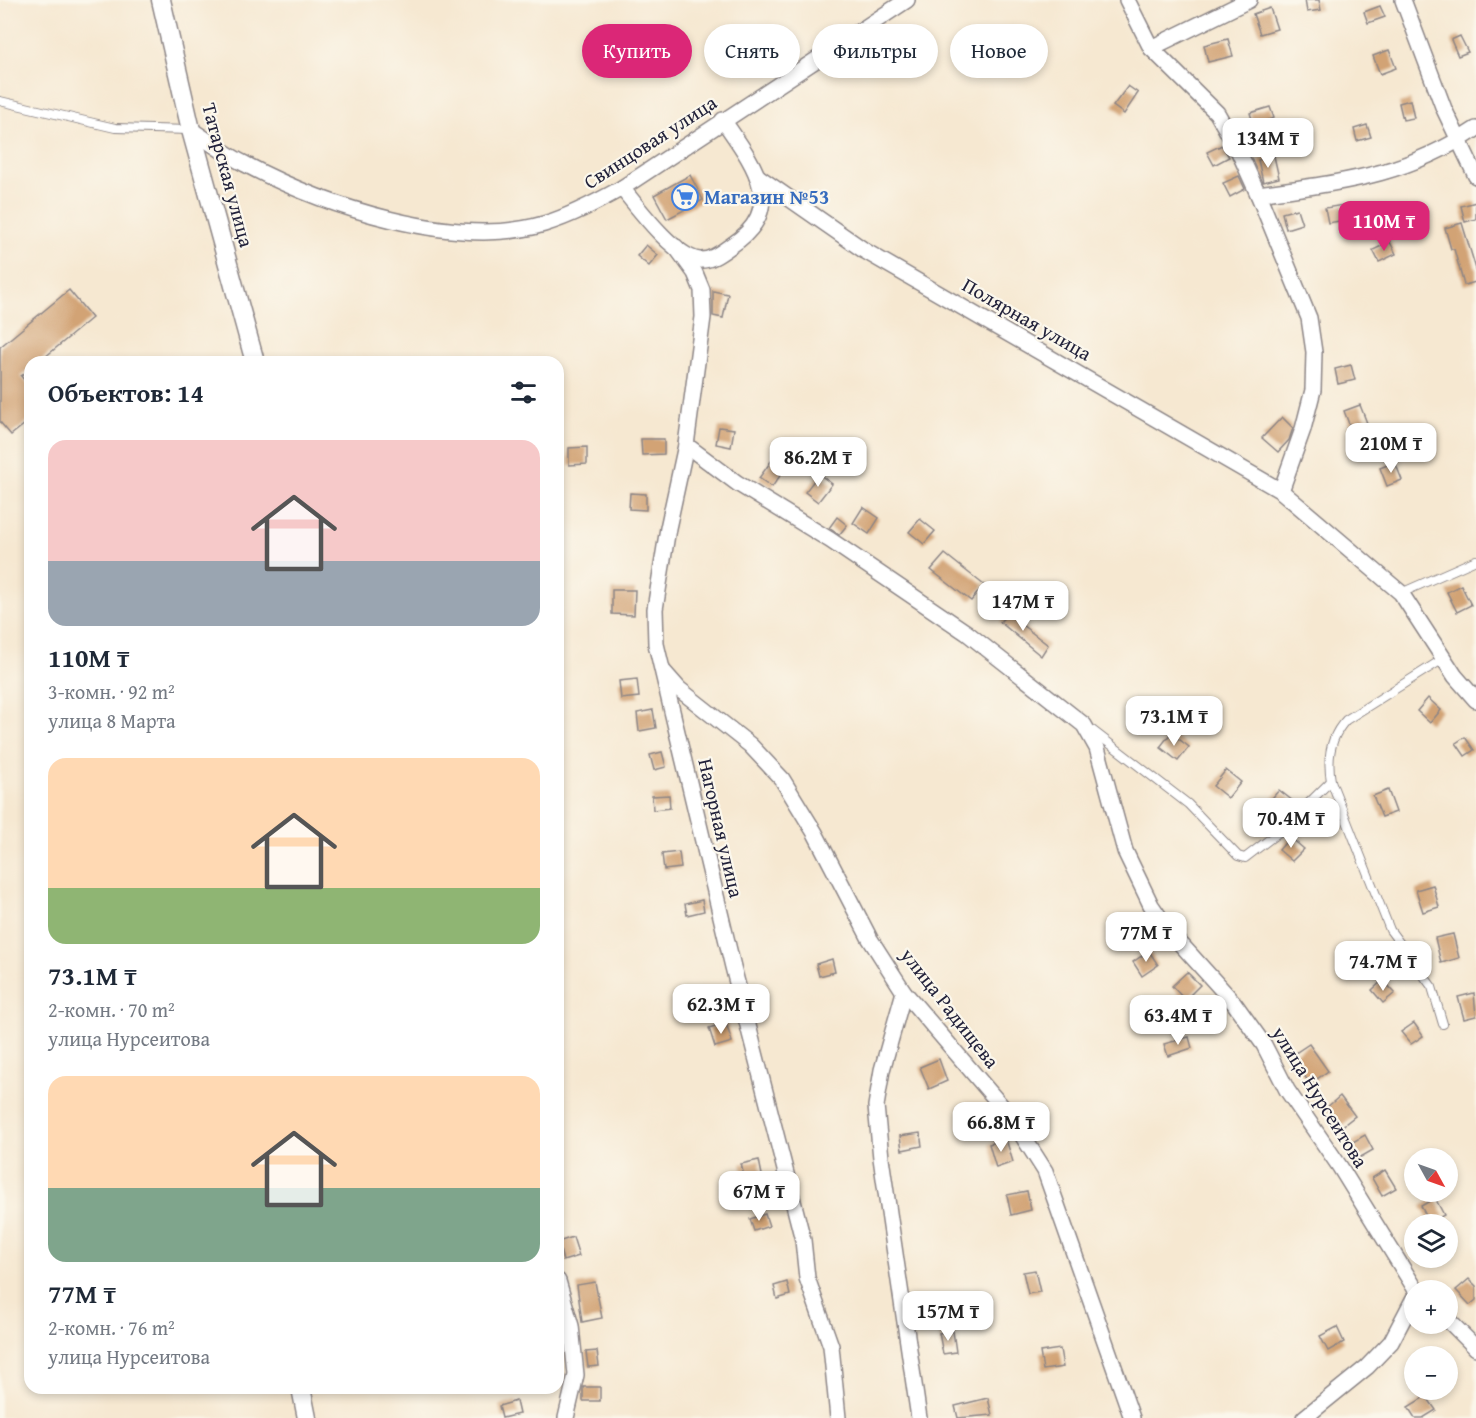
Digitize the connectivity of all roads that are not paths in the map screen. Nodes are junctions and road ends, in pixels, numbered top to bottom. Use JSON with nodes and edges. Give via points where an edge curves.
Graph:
{"nodes":[{"id":1,"x":161,"y":0,"type":"edge"},
{"id":2,"x":1126,"y":0,"type":"edge"},
{"id":3,"x":1249,"y":0,"type":"edge"},
{"id":4,"x":1403,"y":0,"type":"edge"},
{"id":5,"x":900,"y":2,"type":"edge"},
{"id":6,"x":1151,"y":48,"type":"junction"},
{"id":7,"x":0,"y":101,"type":"edge"},
{"id":8,"x":723,"y":120,"type":"junction"},
{"id":9,"x":1476,"y":129,"type":"edge"},
{"id":10,"x":191,"y":130,"type":"junction"},
{"id":11,"x":1460,"y":141,"type":"junction"},
{"id":12,"x":757,"y":176,"type":"junction"},
{"id":13,"x":1476,"y":176,"type":"edge"},
{"id":14,"x":622,"y":188,"type":"junction"},
{"id":15,"x":1258,"y":194,"type":"junction"},
{"id":16,"x":675,"y":248,"type":"junction"},
{"id":17,"x":253,"y":356,"type":"edge"},
{"id":18,"x":686,"y":445,"type":"junction"},
{"id":19,"x":1281,"y":491,"type":"junction"},
{"id":20,"x":1476,"y":560,"type":"edge"},
{"id":21,"x":1401,"y":593,"type":"junction"},
{"id":22,"x":1443,"y":659,"type":"junction"},
{"id":23,"x":662,"y":670,"type":"junction"},
{"id":24,"x":1476,"y":700,"type":"edge"},
{"id":25,"x":1084,"y":724,"type":"junction"},
{"id":26,"x":1330,"y":781,"type":"junction"},
{"id":27,"x":904,"y":992,"type":"junction"},
{"id":28,"x":1443,"y":1024,"type":"dead end"},
{"id":29,"x":1410,"y":1280,"type":"edge"},
{"id":30,"x":564,"y":1300,"type":"edge"},
{"id":31,"x":1404,"y":1318,"type":"edge"},
{"id":32,"x":1458,"y":1330,"type":"edge"},
{"id":33,"x":1476,"y":1348,"type":"edge"},
{"id":34,"x":302,"y":1394,"type":"edge"},
{"id":35,"x":307,"y":1418,"type":"edge"},
{"id":36,"x":566,"y":1418,"type":"edge"},
{"id":37,"x":838,"y":1418,"type":"edge"},
{"id":38,"x":919,"y":1418,"type":"edge"},
{"id":39,"x":1132,"y":1418,"type":"edge"},
{"id":40,"x":1304,"y":1418,"type":"edge"}],
"edges":[{"from":1,"to":10,"type":"street","name":"Татарская улица"},
{"from":2,"to":6,"type":"street"},
{"from":3,"to":6,"type":"street"},
{"from":4,"to":11,"type":"street"},
{"from":5,"to":8,"type":"street","name":"Свинцовая улица"},
{"from":6,"to":15,"type":"street","via":[[1217,113]]},
{"from":7,"to":10,"type":"lane","via":[[115,128]]},
{"from":8,"to":12,"type":"street"},
{"from":8,"to":14,"type":"street","name":"Свинцовая улица"},
{"from":9,"to":11,"type":"street"},
{"from":10,"to":14,"type":"street","name":"Свинцовая улица","via":[[244,164],[308,193],[374,216],[449,229],[494,232],[543,225]]},
{"from":10,"to":17,"type":"street","name":"Татарская улица"},
{"from":11,"to":13,"type":"street"},
{"from":11,"to":15,"type":"street","via":[[1413,164],[1374,176]]},
{"from":12,"to":16,"type":"street","via":[[763,191],[762,210],[748,234],[714,257],[699,260]]},
{"from":12,"to":19,"type":"street","name":"Полярная улица","via":[[865,251]]},
{"from":14,"to":16,"type":"street","name":"Нагорная улица"},
{"from":15,"to":19,"type":"street","via":[[1309,318],[1314,352],[1306,419]]},
{"from":16,"to":18,"type":"street","name":"Нагорная улица","via":[[695,273],[702,290],[703,317]]},
{"from":18,"to":23,"type":"street","name":"Нагорная улица","via":[[655,609]]},
{"from":18,"to":25,"type":"street","name":"улица Нурсеитова","via":[[966,633]]},
{"from":19,"to":21,"type":"street","name":"Полярная улица"},
{"from":20,"to":21,"type":"lane"},
{"from":21,"to":22,"type":"street","name":"Полярная улица"},
{"from":22,"to":24,"type":"street","name":"Полярная улица"},
{"from":22,"to":26,"type":"lane","via":[[1346,720],[1335,732],[1331,746]]},
{"from":23,"to":27,"type":"street","name":"улица Радищева","via":[[679,689],[750,745],[782,779],[815,832],[870,939]]},
{"from":23,"to":37,"type":"street","name":"Нагорная улица","via":[[803,1240],[807,1278],[831,1346]]},
{"from":25,"to":26,"type":"lane","via":[[1188,804],[1238,856],[1245,858],[1279,832]]},
{"from":25,"to":29,"type":"street","name":"улица Нурсеитова","via":[[1097,748],[1125,851],[1151,904],[1168,931],[1234,1003],[1264,1045],[1287,1090]]},
{"from":26,"to":28,"type":"lane","via":[[1390,930],[1432,987]]},
{"from":27,"to":38,"type":"street","via":[[876,1106]]},
{"from":27,"to":39,"type":"street","name":"улица Радищева","via":[[1010,1116],[1045,1171]]},
{"from":30,"to":36,"type":"street","via":[[572,1326],[576,1375]]},
{"from":31,"to":40,"type":"street","via":[[1392,1342]]},
{"from":32,"to":33,"type":"street"},
{"from":34,"to":35,"type":"street"}]}
